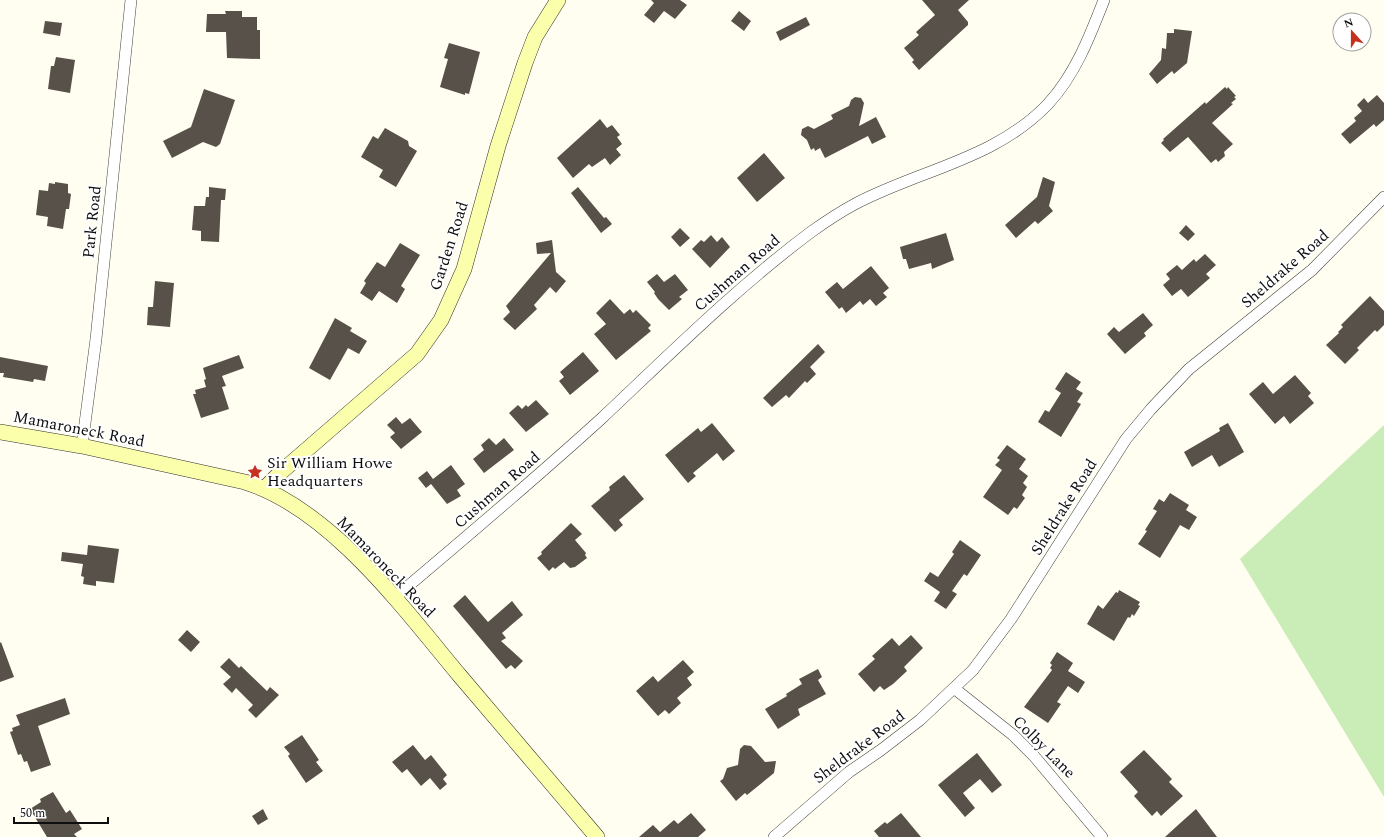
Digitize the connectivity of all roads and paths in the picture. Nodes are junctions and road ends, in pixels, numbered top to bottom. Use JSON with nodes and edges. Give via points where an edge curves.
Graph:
{"nodes":[{"id":1,"x":131,"y":0,"type":"edge"},
{"id":2,"x":558,"y":0,"type":"edge"},
{"id":3,"x":1104,"y":0,"type":"edge"},
{"id":4,"x":1384,"y":197,"type":"edge"},
{"id":5,"x":0,"y":432,"type":"edge"},
{"id":6,"x":82,"y":446,"type":"junction"},
{"id":7,"x":265,"y":488,"type":"junction"},
{"id":8,"x":394,"y":598,"type":"junction"},
{"id":9,"x":955,"y":689,"type":"junction"},
{"id":10,"x":597,"y":837,"type":"edge"},
{"id":11,"x":774,"y":837,"type":"edge"},
{"id":12,"x":1102,"y":837,"type":"edge"}],
"edges":[{"from":1,"to":6,"type":"street","name":"Park Road"},
{"from":2,"to":7,"type":"street","name":"Garden Road","via":[[535,38],[525,63],[498,146],[464,269],[442,320],[417,354]]},
{"from":3,"to":8,"type":"street","name":"Cushman Road","via":[[1086,45],[1066,81],[1048,104],[1027,122],[980,152],[855,204],[813,231],[682,342],[535,479]]},
{"from":4,"to":9,"type":"street","name":"Sheldrake Road","via":[[1312,270],[1189,369],[1151,409],[1126,440],[1011,620],[973,670]]},
{"from":5,"to":6,"type":"street","name":"Mamaroneck Road"},
{"from":6,"to":7,"type":"street","name":"Mamaroneck Road","via":[[215,474]]},
{"from":7,"to":8,"type":"street","name":"Mamaroneck Road","via":[[329,532]]},
{"from":8,"to":10,"type":"street","name":"Mamaroneck Road"},
{"from":9,"to":11,"type":"street","name":"Sheldrake Road","via":[[892,742],[849,772]]},
{"from":9,"to":12,"type":"street","name":"Colby Lane","via":[[1013,735],[1034,756]]}]}
